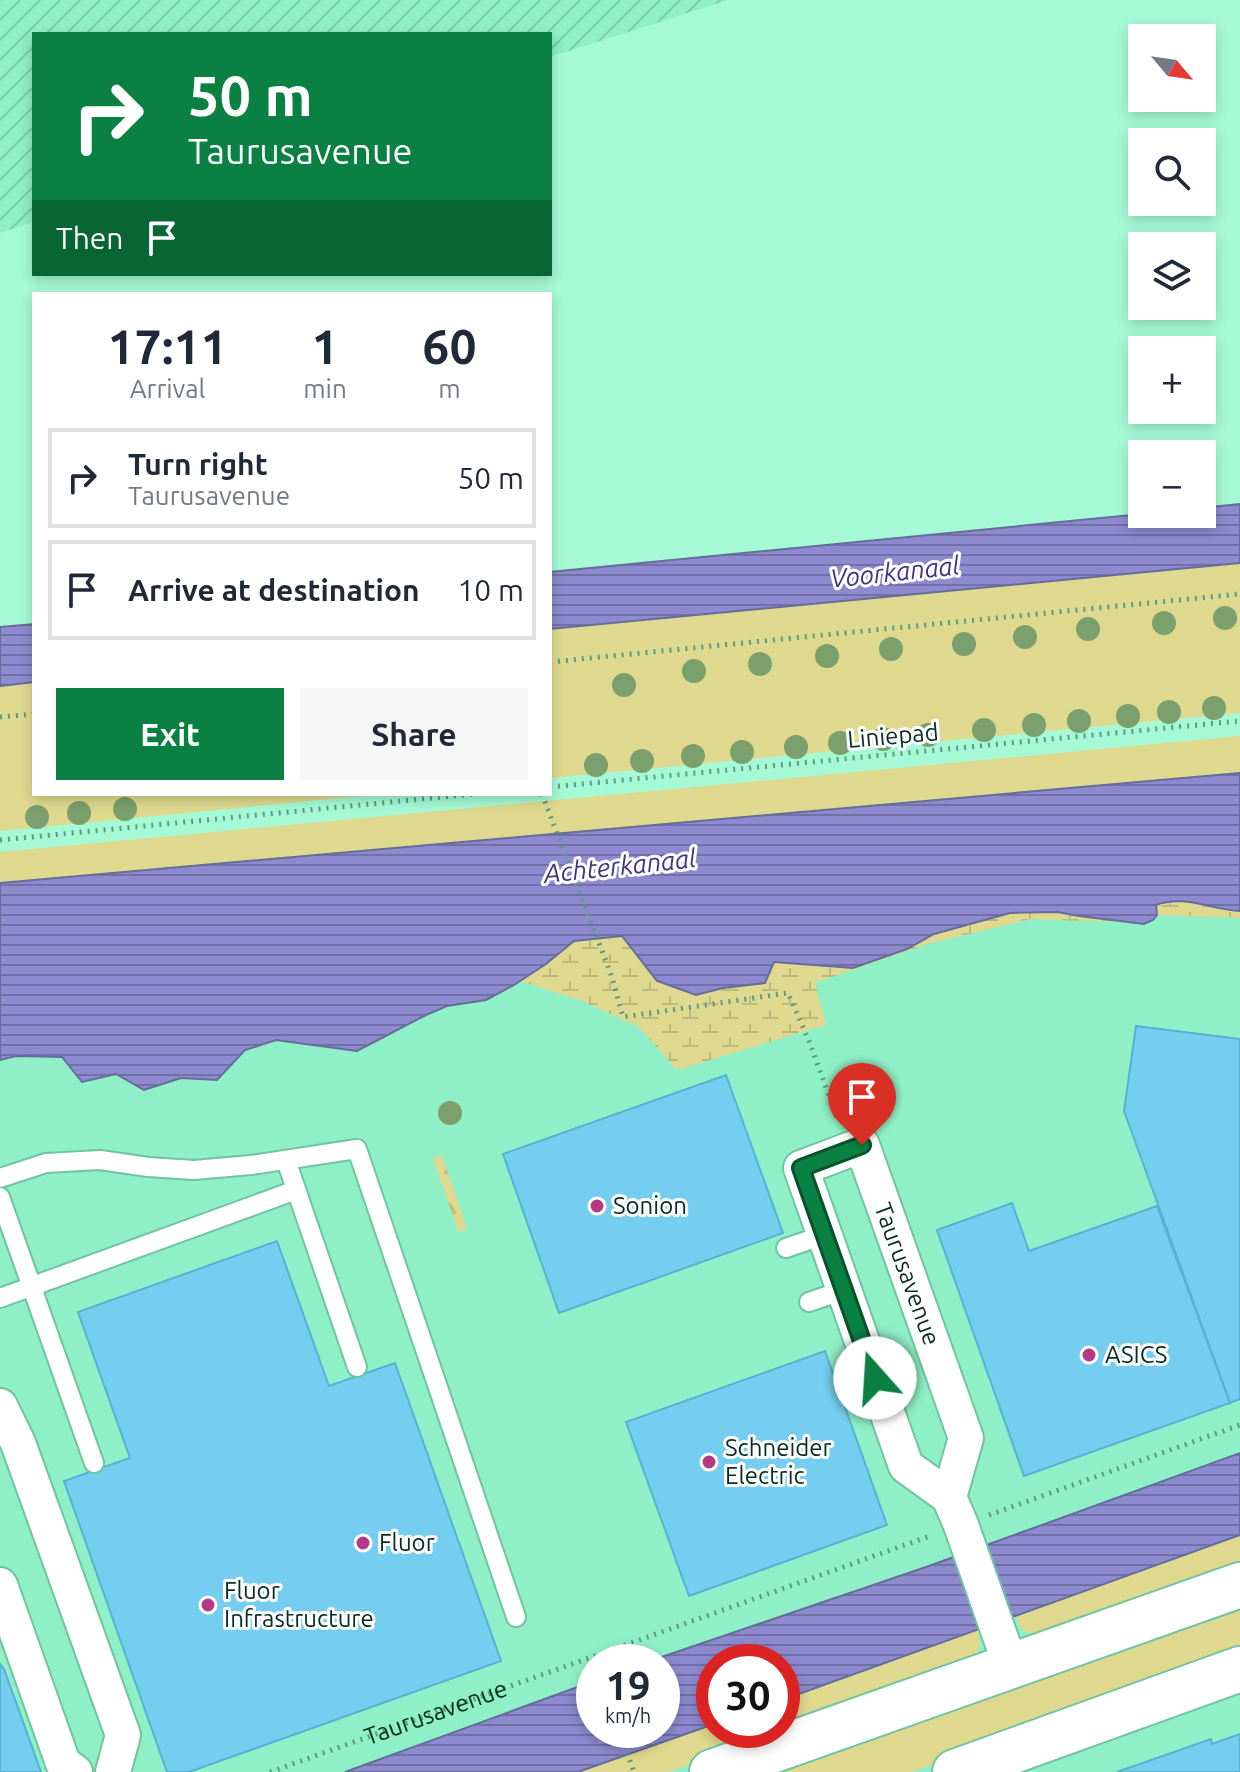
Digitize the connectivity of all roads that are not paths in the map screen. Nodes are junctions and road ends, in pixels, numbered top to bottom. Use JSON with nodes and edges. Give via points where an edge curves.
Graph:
{"nodes":[{"id":1,"x":286,"y":1160,"type":"junction"},
{"id":2,"x":0,"y":1178,"type":"edge"},
{"id":3,"x":296,"y":1190,"type":"junction"},
{"id":4,"x":0,"y":1197,"type":"edge"},
{"id":5,"x":824,"y":1235,"type":"junction"},
{"id":6,"x":786,"y":1248,"type":"dead end"},
{"id":7,"x":32,"y":1286,"type":"junction"},
{"id":8,"x":844,"y":1290,"type":"junction"},
{"id":9,"x":0,"y":1298,"type":"edge"},
{"id":10,"x":809,"y":1302,"type":"dead end"},
{"id":11,"x":357,"y":1367,"type":"dead end"},
{"id":12,"x":0,"y":1406,"type":"edge"},
{"id":13,"x":94,"y":1463,"type":"dead end"},
{"id":14,"x":958,"y":1518,"type":"junction"},
{"id":15,"x":0,"y":1585,"type":"edge"},
{"id":16,"x":1240,"y":1585,"type":"edge"},
{"id":17,"x":516,"y":1617,"type":"dead end"},
{"id":18,"x":1005,"y":1648,"type":"junction"},
{"id":19,"x":1240,"y":1669,"type":"edge"},
{"id":20,"x":962,"y":1771,"type":"edge"},
{"id":21,"x":75,"y":1772,"type":"edge"},
{"id":22,"x":113,"y":1772,"type":"edge"},
{"id":23,"x":712,"y":1772,"type":"edge"}],
"edges":[{"from":1,"to":2,"type":"lane","via":[[194,1170],[100,1160],[46,1163]]},
{"from":1,"to":3,"type":"lane"},
{"from":1,"to":17,"type":"lane","via":[[357,1149]]},
{"from":3,"to":7,"type":"lane"},
{"from":3,"to":11,"type":"lane"},
{"from":4,"to":7,"type":"lane"},
{"from":5,"to":6,"type":"lane"},
{"from":5,"to":8,"type":"street"},
{"from":5,"to":14,"type":"street","name":"Taurusavenue","via":[[801,1168],[862,1145],[966,1438]]},
{"from":7,"to":9,"type":"lane"},
{"from":7,"to":13,"type":"lane"},
{"from":8,"to":10,"type":"lane"},
{"from":8,"to":14,"type":"street","via":[[906,1466]]},
{"from":12,"to":22,"type":"street","via":[[123,1735]]},
{"from":14,"to":18,"type":"street"},
{"from":15,"to":21,"type":"street","via":[[63,1763]]},
{"from":16,"to":18,"type":"main road"},
{"from":18,"to":23,"type":"main road"},
{"from":19,"to":20,"type":"main road"}]}
